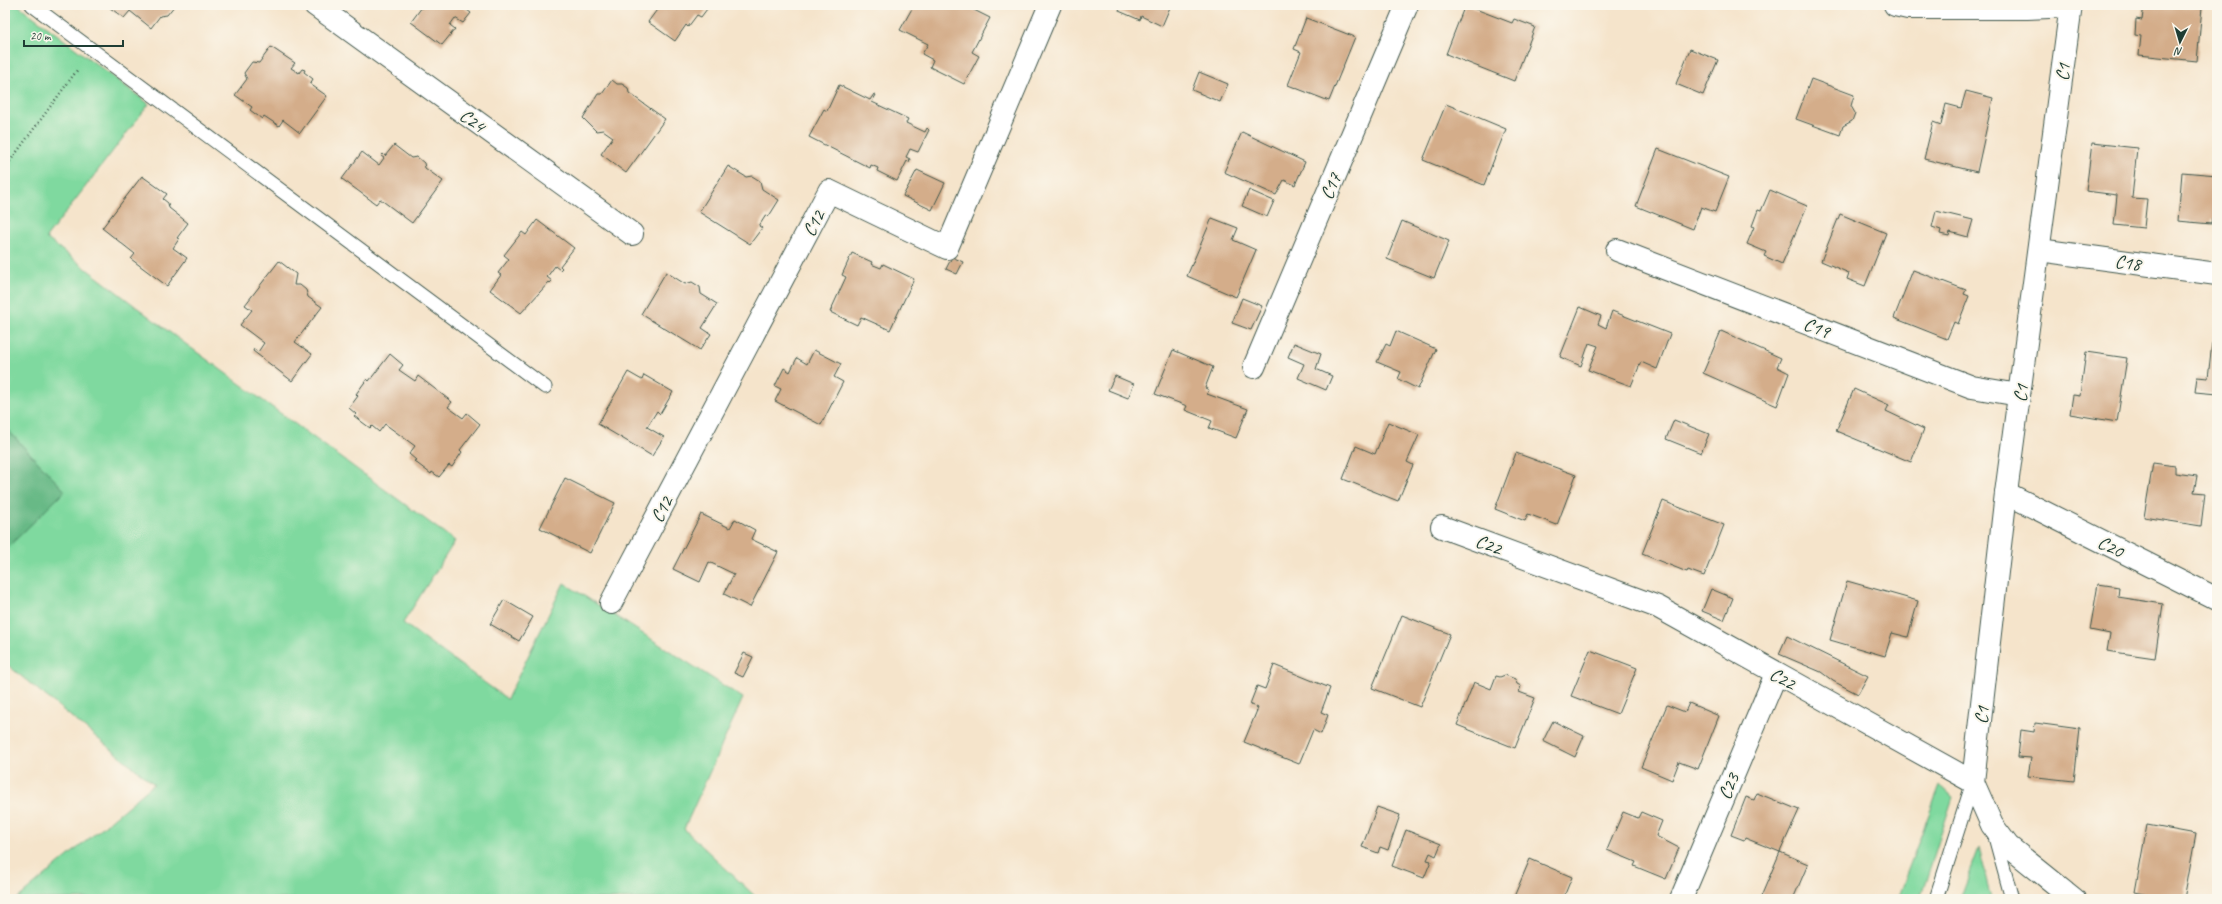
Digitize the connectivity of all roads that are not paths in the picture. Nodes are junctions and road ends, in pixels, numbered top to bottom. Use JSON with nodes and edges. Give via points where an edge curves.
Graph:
{"nodes":[{"id":1,"x":32,"y":5,"type":"edge"},
{"id":2,"x":315,"y":5,"type":"edge"},
{"id":3,"x":1050,"y":5,"type":"edge"},
{"id":4,"x":1407,"y":5,"type":"edge"},
{"id":5,"x":1895,"y":5,"type":"edge"},
{"id":6,"x":2071,"y":5,"type":"edge"},
{"id":7,"x":632,"y":234,"type":"dead end"},
{"id":8,"x":1617,"y":250,"type":"dead end"},
{"id":9,"x":2039,"y":250,"type":"junction"},
{"id":10,"x":2217,"y":274,"type":"edge"},
{"id":11,"x":1254,"y":367,"type":"dead end"},
{"id":12,"x":545,"y":387,"type":"dead end"},
{"id":13,"x":2020,"y":395,"type":"junction"},
{"id":14,"x":2006,"y":493,"type":"junction"},
{"id":15,"x":1442,"y":527,"type":"dead end"},
{"id":16,"x":2217,"y":599,"type":"edge"},
{"id":17,"x":611,"y":603,"type":"dead end"},
{"id":18,"x":1776,"y":674,"type":"junction"},
{"id":19,"x":1973,"y":782,"type":"junction"},
{"id":20,"x":1992,"y":825,"type":"junction"},
{"id":21,"x":1680,"y":899,"type":"edge"},
{"id":22,"x":1936,"y":899,"type":"edge"},
{"id":23,"x":2012,"y":899,"type":"edge"},
{"id":24,"x":2074,"y":899,"type":"edge"}],
"edges":[{"from":1,"to":12,"type":"lane"},
{"from":2,"to":7,"type":"street","name":"C24"},
{"from":3,"to":17,"type":"street","name":"C12","via":[[947,248],[829,191]]},
{"from":4,"to":11,"type":"street","name":"C17"},
{"from":5,"to":6,"type":"street","via":[[1908,8],[2027,8]]},
{"from":6,"to":9,"type":"street","name":"C1"},
{"from":8,"to":13,"type":"street","name":"C19","via":[[1972,387]]},
{"from":9,"to":10,"type":"street","name":"C18"},
{"from":9,"to":13,"type":"street","name":"C1"},
{"from":13,"to":14,"type":"street","name":"C1"},
{"from":14,"to":16,"type":"street","name":"C20"},
{"from":14,"to":19,"type":"street","name":"C1"},
{"from":15,"to":18,"type":"street","name":"C22","via":[[1658,607]]},
{"from":18,"to":19,"type":"street","name":"C22"},
{"from":18,"to":21,"type":"street","name":"C23"},
{"from":19,"to":20,"type":"street"},
{"from":19,"to":22,"type":"lane"},
{"from":20,"to":23,"type":"lane"},
{"from":20,"to":24,"type":"street","via":[[2008,846]]}]}
